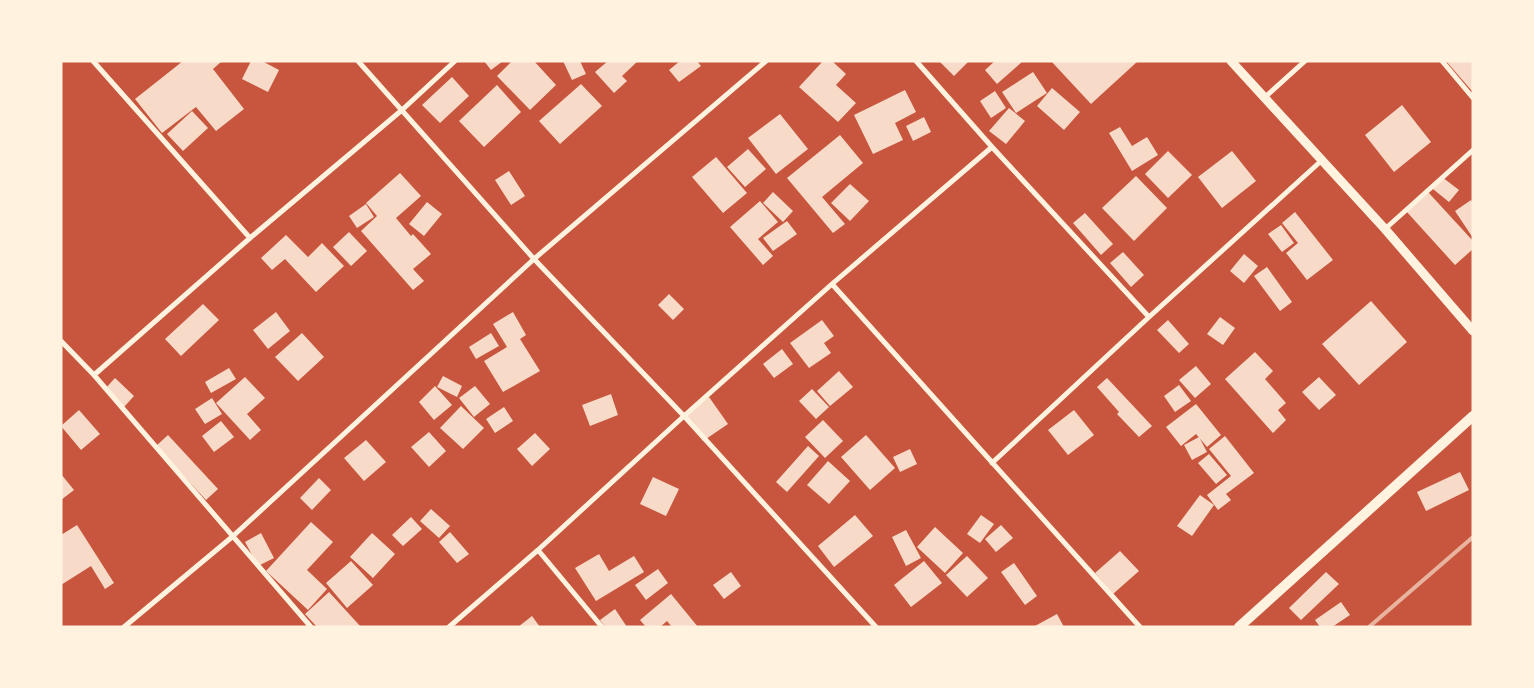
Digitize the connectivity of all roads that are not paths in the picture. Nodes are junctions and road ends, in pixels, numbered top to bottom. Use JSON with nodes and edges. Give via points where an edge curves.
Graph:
{"nodes":[{"id":1,"x":93,"y":61,"type":"edge"},
{"id":2,"x":358,"y":61,"type":"edge"},
{"id":3,"x":455,"y":61,"type":"edge"},
{"id":4,"x":766,"y":61,"type":"edge"},
{"id":5,"x":916,"y":61,"type":"edge"},
{"id":6,"x":1231,"y":61,"type":"edge"},
{"id":7,"x":1305,"y":61,"type":"edge"},
{"id":8,"x":1442,"y":61,"type":"edge"},
{"id":9,"x":1263,"y":98,"type":"junction"},
{"id":10,"x":1473,"y":98,"type":"edge"},
{"id":11,"x":402,"y":110,"type":"junction"},
{"id":12,"x":992,"y":147,"type":"junction"},
{"id":13,"x":1473,"y":150,"type":"edge"},
{"id":14,"x":1321,"y":161,"type":"junction"},
{"id":15,"x":1385,"y":229,"type":"junction"},
{"id":16,"x":250,"y":238,"type":"junction"},
{"id":17,"x":534,"y":259,"type":"junction"},
{"id":18,"x":832,"y":284,"type":"junction"},
{"id":19,"x":1149,"y":317,"type":"junction"},
{"id":20,"x":1473,"y":331,"type":"edge"},
{"id":21,"x":61,"y":341,"type":"edge"},
{"id":22,"x":94,"y":375,"type":"junction"},
{"id":23,"x":684,"y":416,"type":"junction"},
{"id":24,"x":1473,"y":416,"type":"edge"},
{"id":25,"x":992,"y":463,"type":"junction"},
{"id":26,"x":232,"y":537,"type":"junction"},
{"id":27,"x":538,"y":550,"type":"junction"},
{"id":28,"x":124,"y":627,"type":"edge"},
{"id":29,"x":311,"y":627,"type":"edge"},
{"id":30,"x":449,"y":627,"type":"edge"},
{"id":31,"x":602,"y":627,"type":"edge"},
{"id":32,"x":876,"y":627,"type":"edge"},
{"id":33,"x":1140,"y":627,"type":"edge"},
{"id":34,"x":1239,"y":627,"type":"edge"}],
"edges":[{"from":1,"to":16,"type":"street"},
{"from":2,"to":11,"type":"street"},
{"from":3,"to":11,"type":"street"},
{"from":4,"to":17,"type":"street"},
{"from":5,"to":12,"type":"street"},
{"from":6,"to":9,"type":"street"},
{"from":7,"to":9,"type":"street"},
{"from":8,"to":10,"type":"street"},
{"from":9,"to":14,"type":"street"},
{"from":11,"to":16,"type":"street"},
{"from":11,"to":17,"type":"street"},
{"from":12,"to":18,"type":"street"},
{"from":12,"to":19,"type":"street"},
{"from":13,"to":15,"type":"street"},
{"from":14,"to":15,"type":"street"},
{"from":14,"to":19,"type":"street"},
{"from":15,"to":20,"type":"street"},
{"from":16,"to":22,"type":"street"},
{"from":17,"to":23,"type":"street"},
{"from":17,"to":26,"type":"street"},
{"from":18,"to":23,"type":"street"},
{"from":18,"to":25,"type":"street"},
{"from":19,"to":25,"type":"street"},
{"from":21,"to":22,"type":"street"},
{"from":22,"to":26,"type":"street"},
{"from":23,"to":27,"type":"street"},
{"from":23,"to":32,"type":"street"},
{"from":24,"to":34,"type":"main road"},
{"from":25,"to":33,"type":"street"},
{"from":26,"to":28,"type":"street"},
{"from":26,"to":29,"type":"street"},
{"from":27,"to":30,"type":"street"},
{"from":27,"to":31,"type":"street"}]}
